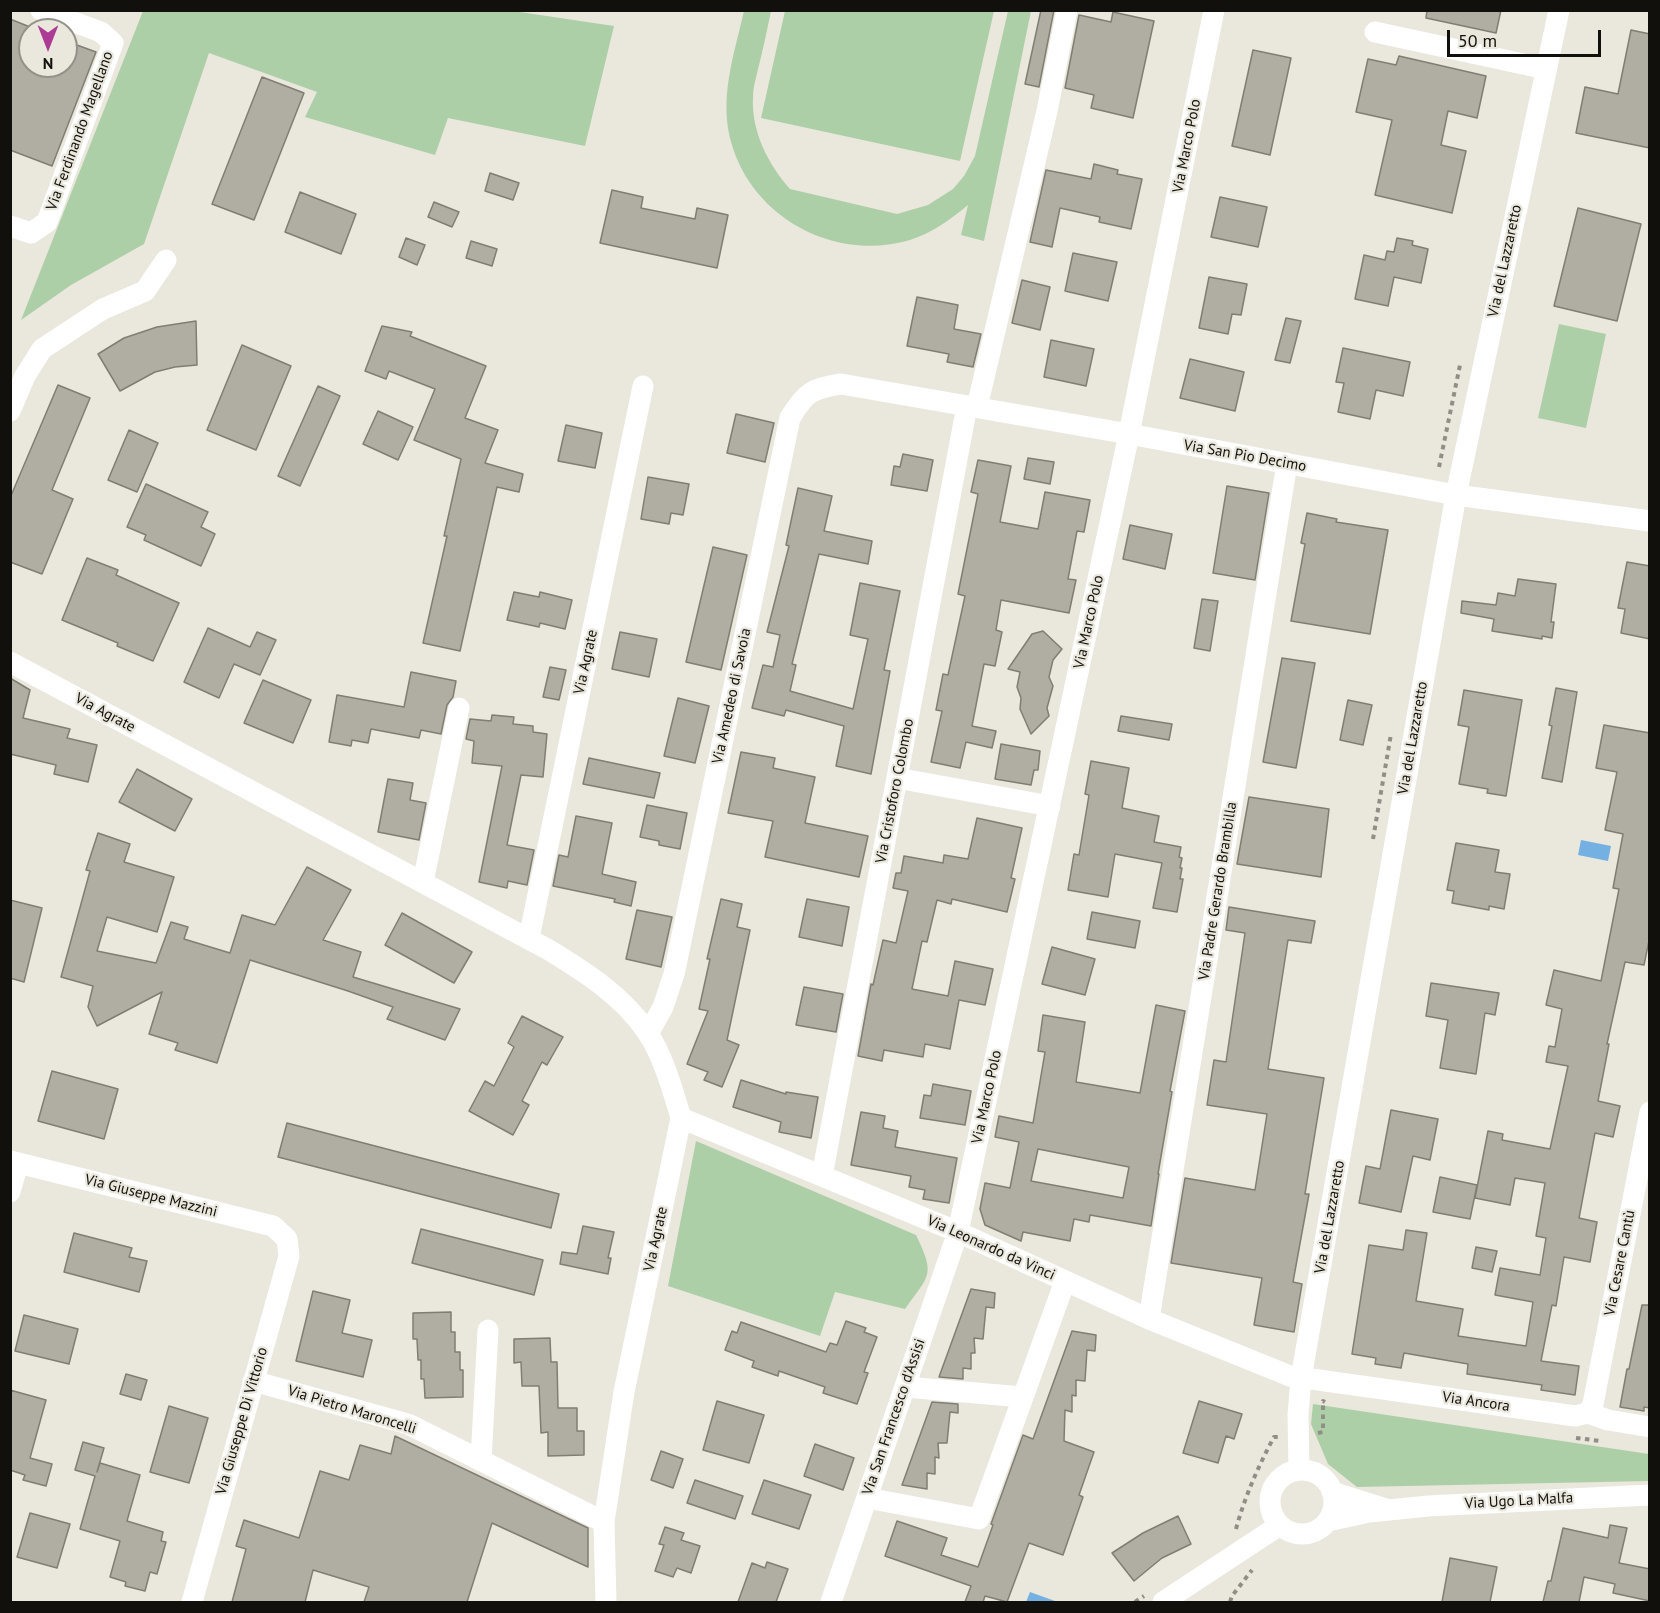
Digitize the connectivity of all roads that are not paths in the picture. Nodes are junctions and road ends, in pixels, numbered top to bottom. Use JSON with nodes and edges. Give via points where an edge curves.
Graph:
{"nodes":[{"id":1,"x":41,"y":10,"type":"edge"},
{"id":2,"x":1067,"y":10,"type":"edge"},
{"id":3,"x":1214,"y":10,"type":"edge"},
{"id":4,"x":1559,"y":10,"type":"edge"},
{"id":5,"x":1375,"y":32,"type":"dead end"},
{"id":6,"x":1546,"y":69,"type":"junction"},
{"id":7,"x":10,"y":226,"type":"edge"},
{"id":8,"x":166,"y":260,"type":"dead end"},
{"id":9,"x":841,"y":384,"type":"joint"},
{"id":10,"x":643,"y":386,"type":"dead end"},
{"id":11,"x":972,"y":406,"type":"junction"},
{"id":12,"x":10,"y":411,"type":"edge"},
{"id":13,"x":1129,"y":434,"type":"junction"},
{"id":14,"x":1287,"y":463,"type":"junction"},
{"id":15,"x":1456,"y":495,"type":"junction"},
{"id":16,"x":1650,"y":520,"type":"edge"},
{"id":17,"x":10,"y":662,"type":"edge"},
{"id":18,"x":459,"y":708,"type":"dead end"},
{"id":19,"x":897,"y":778,"type":"junction"},
{"id":20,"x":1050,"y":806,"type":"junction"},
{"id":21,"x":423,"y":882,"type":"junction"},
{"id":22,"x":529,"y":938,"type":"junction"},
{"id":23,"x":648,"y":1034,"type":"junction"},
{"id":24,"x":1650,"y":1112,"type":"edge"},
{"id":25,"x":681,"y":1118,"type":"junction"},
{"id":26,"x":14,"y":1162,"type":"edge"},
{"id":27,"x":822,"y":1176,"type":"junction"},
{"id":28,"x":10,"y":1192,"type":"edge"},
{"id":29,"x":958,"y":1232,"type":"junction"},
{"id":30,"x":287,"y":1239,"type":"joint"},
{"id":31,"x":1065,"y":1281,"type":"junction"},
{"id":32,"x":1149,"y":1319,"type":"junction"},
{"id":33,"x":488,"y":1330,"type":"dead end"},
{"id":34,"x":1301,"y":1378,"type":"junction"},
{"id":35,"x":253,"y":1381,"type":"junction"},
{"id":36,"x":905,"y":1387,"type":"junction"},
{"id":37,"x":1023,"y":1397,"type":"junction"},
{"id":38,"x":1588,"y":1413,"type":"junction"},
{"id":39,"x":1650,"y":1427,"type":"edge"},
{"id":40,"x":481,"y":1461,"type":"junction"},
{"id":41,"x":1299,"y":1470,"type":"junction"},
{"id":42,"x":1332,"y":1492,"type":"junction"},
{"id":43,"x":1650,"y":1495,"type":"edge"},
{"id":44,"x":867,"y":1498,"type":"junction"},
{"id":45,"x":1389,"y":1510,"type":"junction"},
{"id":46,"x":1328,"y":1521,"type":"junction"},
{"id":47,"x":604,"y":1522,"type":"junction"},
{"id":48,"x":1280,"y":1525,"type":"junction"},
{"id":49,"x":1158,"y":1596,"type":"edge"},
{"id":50,"x":192,"y":1602,"type":"edge"},
{"id":51,"x":606,"y":1602,"type":"edge"},
{"id":52,"x":831,"y":1602,"type":"edge"}],
"edges":[{"from":1,"to":7,"type":"street","name":"Via Ferdinando Magellano","via":[[100,32],[113,43],[47,222],[31,233]]},
{"from":2,"to":11,"type":"street","name":"Via Cristoforo Colombo","via":[[1047,111]]},
{"from":3,"to":13,"type":"street","name":"Via Marco Polo"},
{"from":4,"to":6,"type":"street","name":"Via del Lazzaretto"},
{"from":5,"to":6,"type":"street"},
{"from":6,"to":15,"type":"street","name":"Via del Lazzaretto"},
{"from":8,"to":12,"type":"street","via":[[145,291],[103,309],[42,350]]},
{"from":9,"to":11,"type":"street","name":"Via San Pio Decimo"},
{"from":9,"to":23,"type":"street","name":"Via Amedeo di Savoia","via":[[819,387],[801,400],[790,417],[674,974],[663,1007]]},
{"from":10,"to":22,"type":"street","name":"Via Agrate"},
{"from":11,"to":13,"type":"street","name":"Via San Pio Decimo"},
{"from":11,"to":19,"type":"street","name":"Via Cristoforo Colombo"},
{"from":13,"to":14,"type":"street","name":"Via San Pio Decimo"},
{"from":13,"to":20,"type":"street","name":"Via Marco Polo"},
{"from":14,"to":15,"type":"street","name":"Via San Pio Decimo"},
{"from":14,"to":32,"type":"street","name":"Via Padre Gerardo Brambilla"},
{"from":15,"to":16,"type":"street","name":"Via San Pio Decimo"},
{"from":15,"to":34,"type":"street","name":"Via del Lazzaretto"},
{"from":17,"to":21,"type":"street","name":"Via Agrate"},
{"from":18,"to":21,"type":"street"},
{"from":19,"to":20,"type":"street"},
{"from":19,"to":27,"type":"street","name":"Via Cristoforo Colombo"},
{"from":20,"to":29,"type":"street","name":"Via Marco Polo"},
{"from":21,"to":22,"type":"street","name":"Via Agrate"},
{"from":22,"to":23,"type":"street","name":"Via Agrate","via":[[602,986]]},
{"from":23,"to":25,"type":"street","name":"Via Agrate"},
{"from":24,"to":38,"type":"street","name":"Via Cesare Cantù","via":[[1593,1404]]},
{"from":25,"to":27,"type":"street","name":"Via Leonardo da Vinci"},
{"from":25,"to":47,"type":"street","name":"Via Agrate","via":[[624,1392]]},
{"from":26,"to":28,"type":"street"},
{"from":26,"to":30,"type":"street","name":"Via Giuseppe Mazzini","via":[[273,1226]]},
{"from":27,"to":29,"type":"street","name":"Via Leonardo da Vinci"},
{"from":29,"to":31,"type":"street","name":"Via Leonardo da Vinci"},
{"from":29,"to":36,"type":"street","name":"Via San Francesco d'Assisi"},
{"from":30,"to":35,"type":"street","name":"Via Giuseppe Di Vittorio","via":[[289,1256]]},
{"from":31,"to":32,"type":"street","name":"Via Leonardo da Vinci"},
{"from":31,"to":37,"type":"street"},
{"from":32,"to":34,"type":"street","name":"Via Leonardo da Vinci"},
{"from":33,"to":40,"type":"street"},
{"from":34,"to":38,"type":"street","name":"Via Ancora","via":[[1575,1416]]},
{"from":34,"to":41,"type":"street","name":"Via del Lazzaretto"},
{"from":35,"to":40,"type":"street","name":"Via Pietro Maroncelli","via":[[408,1424]]},
{"from":35,"to":50,"type":"street","name":"Via Giuseppe Di Vittorio"},
{"from":36,"to":37,"type":"street"},
{"from":36,"to":44,"type":"street","name":"Via San Francesco d'Assisi"},
{"from":37,"to":44,"type":"street","via":[[979,1519]]},
{"from":38,"to":39,"type":"street","name":"Via Ancora"},
{"from":40,"to":47,"type":"street","name":"Via Pietro Maroncelli"},
{"from":41,"to":42,"type":"street","name":"Via Ugo La Malfa","via":[[1319,1475]]},
{"from":41,"to":48,"type":"street","via":[[1280,1479],[1270,1496],[1270,1507]]},
{"from":42,"to":45,"type":"street","name":"Via Ugo La Malfa"},
{"from":42,"to":46,"type":"street","via":[[1333,1512]]},
{"from":43,"to":45,"type":"street","name":"Via Ugo La Malfa"},
{"from":44,"to":52,"type":"street","name":"Via San Francesco d'Assisi"},
{"from":45,"to":46,"type":"street","name":"Via Ugo La Malfa"},
{"from":46,"to":48,"type":"street","name":"Via Ugo La Malfa","via":[[1320,1529],[1299,1534]]},
{"from":47,"to":51,"type":"street","name":"Via Agrate"},
{"from":48,"to":49,"type":"street"}]}
